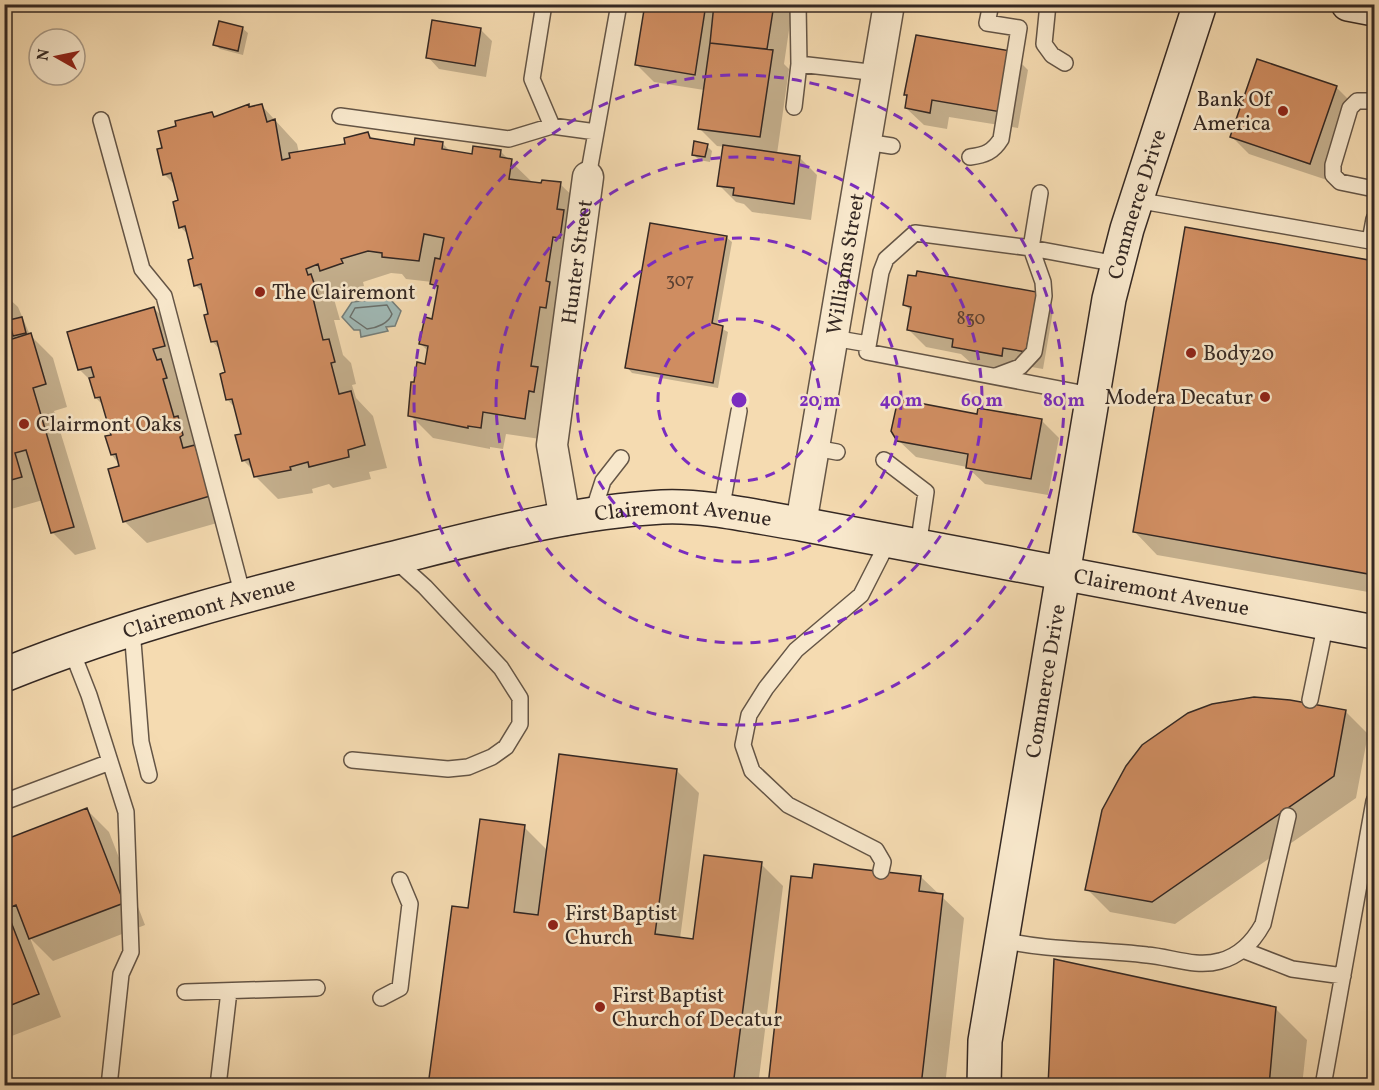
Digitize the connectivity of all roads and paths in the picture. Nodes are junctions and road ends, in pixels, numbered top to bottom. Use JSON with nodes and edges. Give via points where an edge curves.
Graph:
{"nodes":[{"id":1,"x":544,"y":4,"type":"edge"},
{"id":2,"x":619,"y":4,"type":"edge"},
{"id":3,"x":798,"y":4,"type":"edge"},
{"id":4,"x":889,"y":4,"type":"edge"},
{"id":5,"x":991,"y":4,"type":"edge"},
{"id":6,"x":1048,"y":4,"type":"edge"},
{"id":7,"x":1200,"y":4,"type":"edge"},
{"id":8,"x":1348,"y":4,"type":"edge"},
{"id":9,"x":1374,"y":9,"type":"edge"},
{"id":10,"x":1065,"y":63,"type":"dead end"},
{"id":11,"x":799,"y":64,"type":"junction"},
{"id":12,"x":878,"y":73,"type":"junction"},
{"id":13,"x":1374,"y":101,"type":"edge"},
{"id":14,"x":794,"y":107,"type":"dead end"},
{"id":15,"x":340,"y":116,"type":"dead end"},
{"id":16,"x":101,"y":120,"type":"dead end"},
{"id":17,"x":552,"y":126,"type":"junction"},
{"id":18,"x":596,"y":132,"type":"junction"},
{"id":19,"x":970,"y":157,"type":"dead end"},
{"id":20,"x":588,"y":177,"type":"joint"},
{"id":21,"x":1374,"y":189,"type":"edge"},
{"id":22,"x":1040,"y":193,"type":"dead end"},
{"id":23,"x":1136,"y":200,"type":"junction"},
{"id":24,"x":1374,"y":219,"type":"edge"},
{"id":25,"x":1031,"y":248,"type":"junction"},
{"id":26,"x":1117,"y":264,"type":"junction"},
{"id":27,"x":833,"y":338,"type":"junction"},
{"id":28,"x":868,"y":344,"type":"junction"},
{"id":29,"x":995,"y":376,"type":"junction"},
{"id":30,"x":1091,"y":394,"type":"junction"},
{"id":31,"x":739,"y":411,"type":"dead end"},
{"id":32,"x":621,"y":458,"type":"dead end"},
{"id":33,"x":884,"y":460,"type":"dead end"},
{"id":34,"x":721,"y":511,"type":"junction"},
{"id":35,"x":579,"y":517,"type":"junction"},
{"id":36,"x":801,"y":524,"type":"junction"},
{"id":37,"x":903,"y":545,"type":"junction"},
{"id":38,"x":393,"y":558,"type":"junction"},
{"id":39,"x":1062,"y":574,"type":"junction"},
{"id":40,"x":243,"y":596,"type":"junction"},
{"id":41,"x":1326,"y":622,"type":"junction"},
{"id":42,"x":132,"y":629,"type":"junction"},
{"id":43,"x":1374,"y":632,"type":"edge"},
{"id":44,"x":71,"y":649,"type":"junction"},
{"id":45,"x":4,"y":675,"type":"edge"},
{"id":46,"x":1310,"y":700,"type":"dead end"},
{"id":47,"x":352,"y":760,"type":"dead end"},
{"id":48,"x":110,"y":762,"type":"junction"},
{"id":49,"x":149,"y":775,"type":"dead end"},
{"id":50,"x":1374,"y":801,"type":"edge"},
{"id":51,"x":4,"y":802,"type":"edge"},
{"id":52,"x":1288,"y":816,"type":"dead end"},
{"id":53,"x":881,"y":871,"type":"dead end"},
{"id":54,"x":400,"y":880,"type":"dead end"},
{"id":55,"x":1002,"y":940,"type":"junction"},
{"id":56,"x":1243,"y":950,"type":"junction"},
{"id":57,"x":1343,"y":975,"type":"junction"},
{"id":58,"x":317,"y":988,"type":"dead end"},
{"id":59,"x":229,"y":991,"type":"junction"},
{"id":60,"x":185,"y":992,"type":"dead end"},
{"id":61,"x":381,"y":998,"type":"dead end"},
{"id":62,"x":108,"y":1086,"type":"edge"},
{"id":63,"x":218,"y":1086,"type":"edge"},
{"id":64,"x":984,"y":1086,"type":"edge"},
{"id":65,"x":1323,"y":1086,"type":"edge"}],
"edges":[{"from":1,"to":17,"type":"lane","via":[[532,79]]},
{"from":2,"to":18,"type":"lane","name":"Hunter Street"},
{"from":3,"to":11,"type":"lane"},
{"from":4,"to":12,"type":"street","name":"Williams Street"},
{"from":5,"to":19,"type":"lane","via":[[987,23],[1019,28],[1001,139],[985,155]]},
{"from":6,"to":10,"type":"lane","via":[[1044,44]]},
{"from":7,"to":23,"type":"main road","name":"Commerce Drive"},
{"from":8,"to":9,"type":"main road"},
{"from":11,"to":12,"type":"lane"},
{"from":11,"to":14,"type":"lane"},
{"from":12,"to":27,"type":"street","name":"Williams Street","via":[[879,144]]},
{"from":13,"to":21,"type":"lane","via":[[1357,101],[1350,108],[1333,165],[1333,175],[1340,182]]},
{"from":15,"to":17,"type":"lane","via":[[509,139]]},
{"from":16,"to":40,"type":"lane","via":[[142,268],[164,296]]},
{"from":17,"to":18,"type":"lane"},
{"from":18,"to":20,"type":"lane","name":"Hunter Street"},
{"from":20,"to":35,"type":"street","name":"Hunter Street","via":[[552,445]]},
{"from":22,"to":25,"type":"lane"},
{"from":23,"to":24,"type":"lane","via":[[1370,241]]},
{"from":23,"to":26,"type":"main road","name":"Commerce Drive"},
{"from":25,"to":26,"type":"lane"},
{"from":25,"to":28,"type":"lane","via":[[915,233],[886,259]]},
{"from":25,"to":29,"type":"lane","via":[[1044,296],[1034,352],[1020,367]]},
{"from":26,"to":30,"type":"main road","name":"Commerce Drive"},
{"from":27,"to":28,"type":"lane"},
{"from":27,"to":36,"type":"street","name":"Williams Street","via":[[826,450]]},
{"from":28,"to":29,"type":"lane","via":[[867,352]]},
{"from":29,"to":30,"type":"lane"},
{"from":30,"to":39,"type":"main road","name":"Commerce Drive"},
{"from":31,"to":34,"type":"lane"},
{"from":32,"to":35,"type":"lane"},
{"from":33,"to":37,"type":"lane","via":[[926,492]]},
{"from":34,"to":35,"type":"main road","name":"Clairemont Avenue","via":[[664,507]]},
{"from":34,"to":36,"type":"main road","name":"Clairemont Avenue"},
{"from":35,"to":38,"type":"main road","name":"Clairemont Avenue"},
{"from":36,"to":37,"type":"main road","name":"Clairemont Avenue"},
{"from":37,"to":39,"type":"main road","name":"Clairemont Avenue"},
{"from":37,"to":53,"type":"lane","via":[[861,595],[796,650],[749,715],[743,745],[752,771],[770,790],[788,805],[876,850],[883,862]]},
{"from":38,"to":40,"type":"main road","name":"Clairemont Avenue"},
{"from":38,"to":47,"type":"lane","via":[[501,668],[520,698],[520,724],[506,747],[468,767],[448,770]]},
{"from":39,"to":41,"type":"main road","name":"Clairemont Avenue"},
{"from":39,"to":55,"type":"main road","name":"Commerce Drive"},
{"from":40,"to":42,"type":"main road","name":"Clairemont Avenue"},
{"from":41,"to":43,"type":"main road","name":"Clairemont Avenue"},
{"from":41,"to":46,"type":"lane"},
{"from":42,"to":44,"type":"main road","name":"Clairemont Avenue"},
{"from":42,"to":49,"type":"lane","via":[[141,742]]},
{"from":44,"to":45,"type":"main road","name":"Clairemont Avenue"},
{"from":44,"to":48,"type":"lane"},
{"from":48,"to":51,"type":"lane"},
{"from":48,"to":62,"type":"lane","via":[[126,812],[131,952],[121,974]]},
{"from":50,"to":57,"type":"lane"},
{"from":52,"to":56,"type":"lane","via":[[1263,924]]},
{"from":54,"to":61,"type":"lane","via":[[410,904],[400,988]]},
{"from":55,"to":56,"type":"lane","via":[[1206,963]]},
{"from":55,"to":64,"type":"main road","name":"Commerce Drive","via":[[985,1041]]},
{"from":56,"to":57,"type":"lane","via":[[1292,969]]},
{"from":57,"to":65,"type":"lane"},
{"from":58,"to":59,"type":"lane"},
{"from":59,"to":60,"type":"lane"},
{"from":59,"to":63,"type":"lane"}]}
